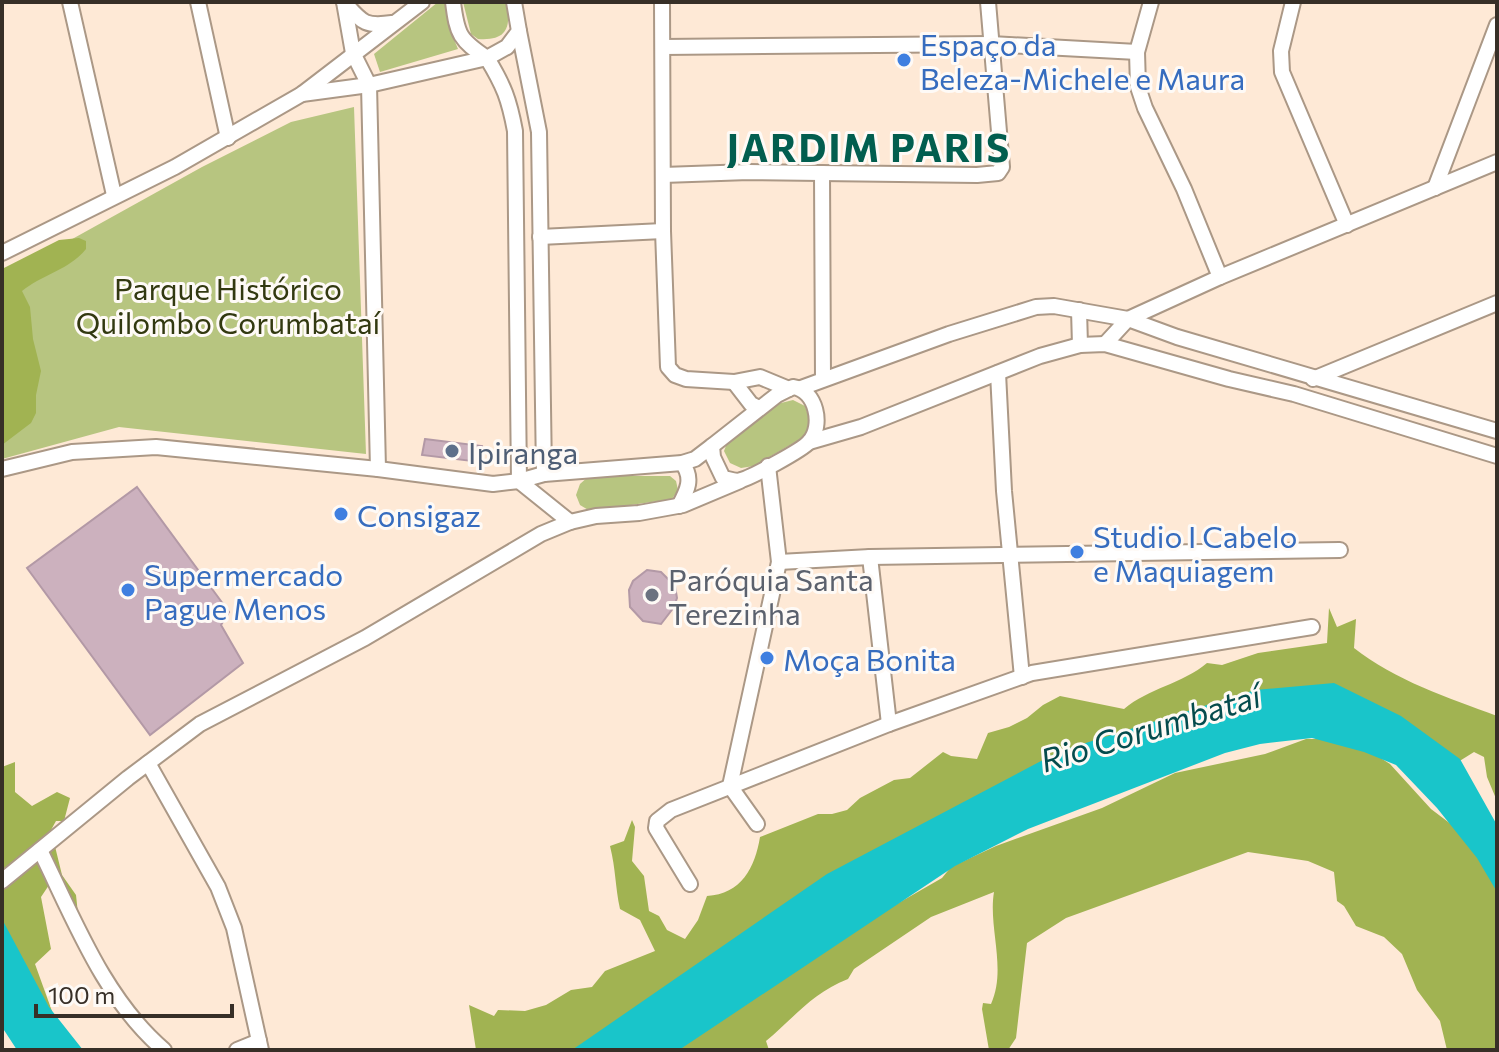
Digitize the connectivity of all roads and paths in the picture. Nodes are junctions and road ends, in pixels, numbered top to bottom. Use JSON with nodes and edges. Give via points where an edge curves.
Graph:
{"nodes":[{"id":1,"x":70,"y":2,"type":"edge"},
{"id":2,"x":198,"y":2,"type":"edge"},
{"id":3,"x":344,"y":2,"type":"edge"},
{"id":4,"x":422,"y":2,"type":"edge"},
{"id":5,"x":453,"y":2,"type":"edge"},
{"id":6,"x":514,"y":2,"type":"edge"},
{"id":7,"x":662,"y":2,"type":"edge"},
{"id":8,"x":988,"y":2,"type":"edge"},
{"id":9,"x":1151,"y":2,"type":"edge"},
{"id":10,"x":1293,"y":2,"type":"edge"},
{"id":11,"x":393,"y":23,"type":"junction"},
{"id":12,"x":1497,"y":25,"type":"edge"},
{"id":13,"x":519,"y":31,"type":"junction"},
{"id":14,"x":991,"y":44,"type":"junction"},
{"id":15,"x":663,"y":47,"type":"junction"},
{"id":16,"x":1137,"y":52,"type":"junction"},
{"id":17,"x":353,"y":53,"type":"junction"},
{"id":18,"x":487,"y":58,"type":"junction"},
{"id":19,"x":369,"y":85,"type":"junction"},
{"id":20,"x":302,"y":94,"type":"junction"},
{"id":21,"x":228,"y":138,"type":"junction"},
{"id":22,"x":1497,"y":162,"type":"edge"},
{"id":23,"x":822,"y":173,"type":"junction"},
{"id":24,"x":663,"y":175,"type":"junction"},
{"id":25,"x":1435,"y":188,"type":"junction"},
{"id":26,"x":114,"y":195,"type":"junction"},
{"id":27,"x":1347,"y":225,"type":"junction"},
{"id":28,"x":663,"y":231,"type":"junction"},
{"id":29,"x":540,"y":237,"type":"junction"},
{"id":30,"x":2,"y":253,"type":"edge"},
{"id":31,"x":1220,"y":277,"type":"junction"},
{"id":32,"x":1497,"y":303,"type":"edge"},
{"id":33,"x":1079,"y":310,"type":"junction"},
{"id":34,"x":1128,"y":319,"type":"junction"},
{"id":35,"x":1105,"y":344,"type":"junction"},
{"id":36,"x":1080,"y":345,"type":"junction"},
{"id":37,"x":998,"y":373,"type":"junction"},
{"id":38,"x":823,"y":378,"type":"junction"},
{"id":39,"x":1314,"y":378,"type":"junction"},
{"id":40,"x":734,"y":382,"type":"junction"},
{"id":41,"x":795,"y":388,"type":"junction"},
{"id":42,"x":1294,"y":394,"type":"junction"},
{"id":43,"x":759,"y":408,"type":"junction"},
{"id":44,"x":1497,"y":434,"type":"edge"},
{"id":45,"x":809,"y":442,"type":"junction"},
{"id":46,"x":712,"y":446,"type":"junction"},
{"id":47,"x":1495,"y":456,"type":"edge"},
{"id":48,"x":682,"y":463,"type":"junction"},
{"id":49,"x":768,"y":466,"type":"junction"},
{"id":50,"x":2,"y":469,"type":"edge"},
{"id":51,"x":378,"y":469,"type":"junction"},
{"id":52,"x":544,"y":474,"type":"junction"},
{"id":53,"x":519,"y":481,"type":"junction"},
{"id":54,"x":740,"y":481,"type":"junction"},
{"id":55,"x":679,"y":506,"type":"junction"},
{"id":56,"x":570,"y":522,"type":"junction"},
{"id":57,"x":1340,"y":550,"type":"dead end"},
{"id":58,"x":1010,"y":554,"type":"junction"},
{"id":59,"x":870,"y":557,"type":"junction"},
{"id":60,"x":779,"y":562,"type":"junction"},
{"id":61,"x":1312,"y":627,"type":"dead end"},
{"id":62,"x":1022,"y":677,"type":"junction"},
{"id":63,"x":889,"y":724,"type":"junction"},
{"id":64,"x":148,"y":763,"type":"junction"},
{"id":65,"x":730,"y":786,"type":"junction"},
{"id":66,"x":757,"y":824,"type":"dead end"},
{"id":67,"x":40,"y":850,"type":"junction"},
{"id":68,"x":4,"y":880,"type":"edge"},
{"id":69,"x":690,"y":884,"type":"dead end"},
{"id":70,"x":260,"y":1045,"type":"edge"},
{"id":71,"x":164,"y":1050,"type":"edge"},
{"id":72,"x":237,"y":1050,"type":"edge"}],
"edges":[{"from":1,"to":26,"type":"street"},
{"from":2,"to":21,"type":"street"},
{"from":3,"to":11,"type":"street","via":[[362,23]]},
{"from":3,"to":17,"type":"street"},
{"from":4,"to":11,"type":"street"},
{"from":5,"to":18,"type":"street","via":[[464,42]]},
{"from":6,"to":13,"type":"street"},
{"from":7,"to":15,"type":"street"},
{"from":8,"to":14,"type":"street"},
{"from":9,"to":16,"type":"street"},
{"from":10,"to":27,"type":"street","via":[[1281,51],[1282,72]]},
{"from":11,"to":17,"type":"street"},
{"from":12,"to":25,"type":"street"},
{"from":13,"to":18,"type":"street","via":[[507,47]]},
{"from":13,"to":29,"type":"street","via":[[539,132]]},
{"from":14,"to":15,"type":"street"},
{"from":14,"to":16,"type":"street"},
{"from":14,"to":23,"type":"street","via":[[1002,167],[998,173]]},
{"from":15,"to":24,"type":"street"},
{"from":16,"to":31,"type":"street","via":[[1136,74],[1145,108]]},
{"from":17,"to":19,"type":"street"},
{"from":17,"to":20,"type":"street"},
{"from":18,"to":19,"type":"street"},
{"from":18,"to":53,"type":"street","via":[[509,96],[515,131]]},
{"from":19,"to":20,"type":"street"},
{"from":19,"to":51,"type":"street"},
{"from":20,"to":21,"type":"street"},
{"from":21,"to":26,"type":"street"},
{"from":22,"to":25,"type":"street"},
{"from":23,"to":24,"type":"street"},
{"from":23,"to":38,"type":"street"},
{"from":24,"to":28,"type":"street"},
{"from":25,"to":27,"type":"street"},
{"from":26,"to":30,"type":"street"},
{"from":27,"to":31,"type":"street"},
{"from":28,"to":29,"type":"street"},
{"from":28,"to":40,"type":"street","via":[[668,367],[686,379]]},
{"from":29,"to":52,"type":"street"},
{"from":31,"to":34,"type":"street"},
{"from":32,"to":39,"type":"street"},
{"from":33,"to":34,"type":"street"},
{"from":33,"to":36,"type":"street"},
{"from":33,"to":38,"type":"street","via":[[1054,306],[1012,312]]},
{"from":34,"to":35,"type":"street"},
{"from":34,"to":39,"type":"street"},
{"from":35,"to":36,"type":"street"},
{"from":35,"to":42,"type":"street"},
{"from":36,"to":37,"type":"street"},
{"from":37,"to":45,"type":"street"},
{"from":37,"to":58,"type":"street"},
{"from":38,"to":41,"type":"street"},
{"from":39,"to":42,"type":"street"},
{"from":39,"to":44,"type":"street"},
{"from":40,"to":41,"type":"street","via":[[760,377]]},
{"from":40,"to":43,"type":"street"},
{"from":41,"to":43,"type":"street"},
{"from":41,"to":45,"type":"street","via":[[808,393],[814,403],[817,430]]},
{"from":42,"to":47,"type":"street"},
{"from":43,"to":46,"type":"street"},
{"from":44,"to":47,"type":"street"},
{"from":45,"to":49,"type":"street"},
{"from":46,"to":48,"type":"street"},
{"from":46,"to":54,"type":"street","via":[[723,478]]},
{"from":48,"to":52,"type":"street"},
{"from":48,"to":55,"type":"street","via":[[689,483]]},
{"from":49,"to":54,"type":"street"},
{"from":49,"to":60,"type":"street"},
{"from":50,"to":51,"type":"street","via":[[72,452],[156,447]]},
{"from":51,"to":53,"type":"street","via":[[493,484]]},
{"from":52,"to":53,"type":"street"},
{"from":53,"to":56,"type":"street"},
{"from":54,"to":55,"type":"street"},
{"from":55,"to":56,"type":"street"},
{"from":56,"to":64,"type":"street","via":[[200,724]]},
{"from":57,"to":58,"type":"street"},
{"from":58,"to":59,"type":"street"},
{"from":58,"to":62,"type":"street"},
{"from":59,"to":60,"type":"street"},
{"from":59,"to":63,"type":"street"},
{"from":60,"to":65,"type":"street"},
{"from":61,"to":62,"type":"street"},
{"from":62,"to":63,"type":"street"},
{"from":63,"to":65,"type":"street"},
{"from":64,"to":67,"type":"street"},
{"from":64,"to":70,"type":"street","via":[[218,887],[234,928]]},
{"from":65,"to":66,"type":"street"},
{"from":65,"to":69,"type":"street","via":[[657,821],[656,828]]},
{"from":67,"to":68,"type":"street"},
{"from":67,"to":71,"type":"street","via":[[111,988],[144,1033]]},
{"from":70,"to":72,"type":"street"}]}
